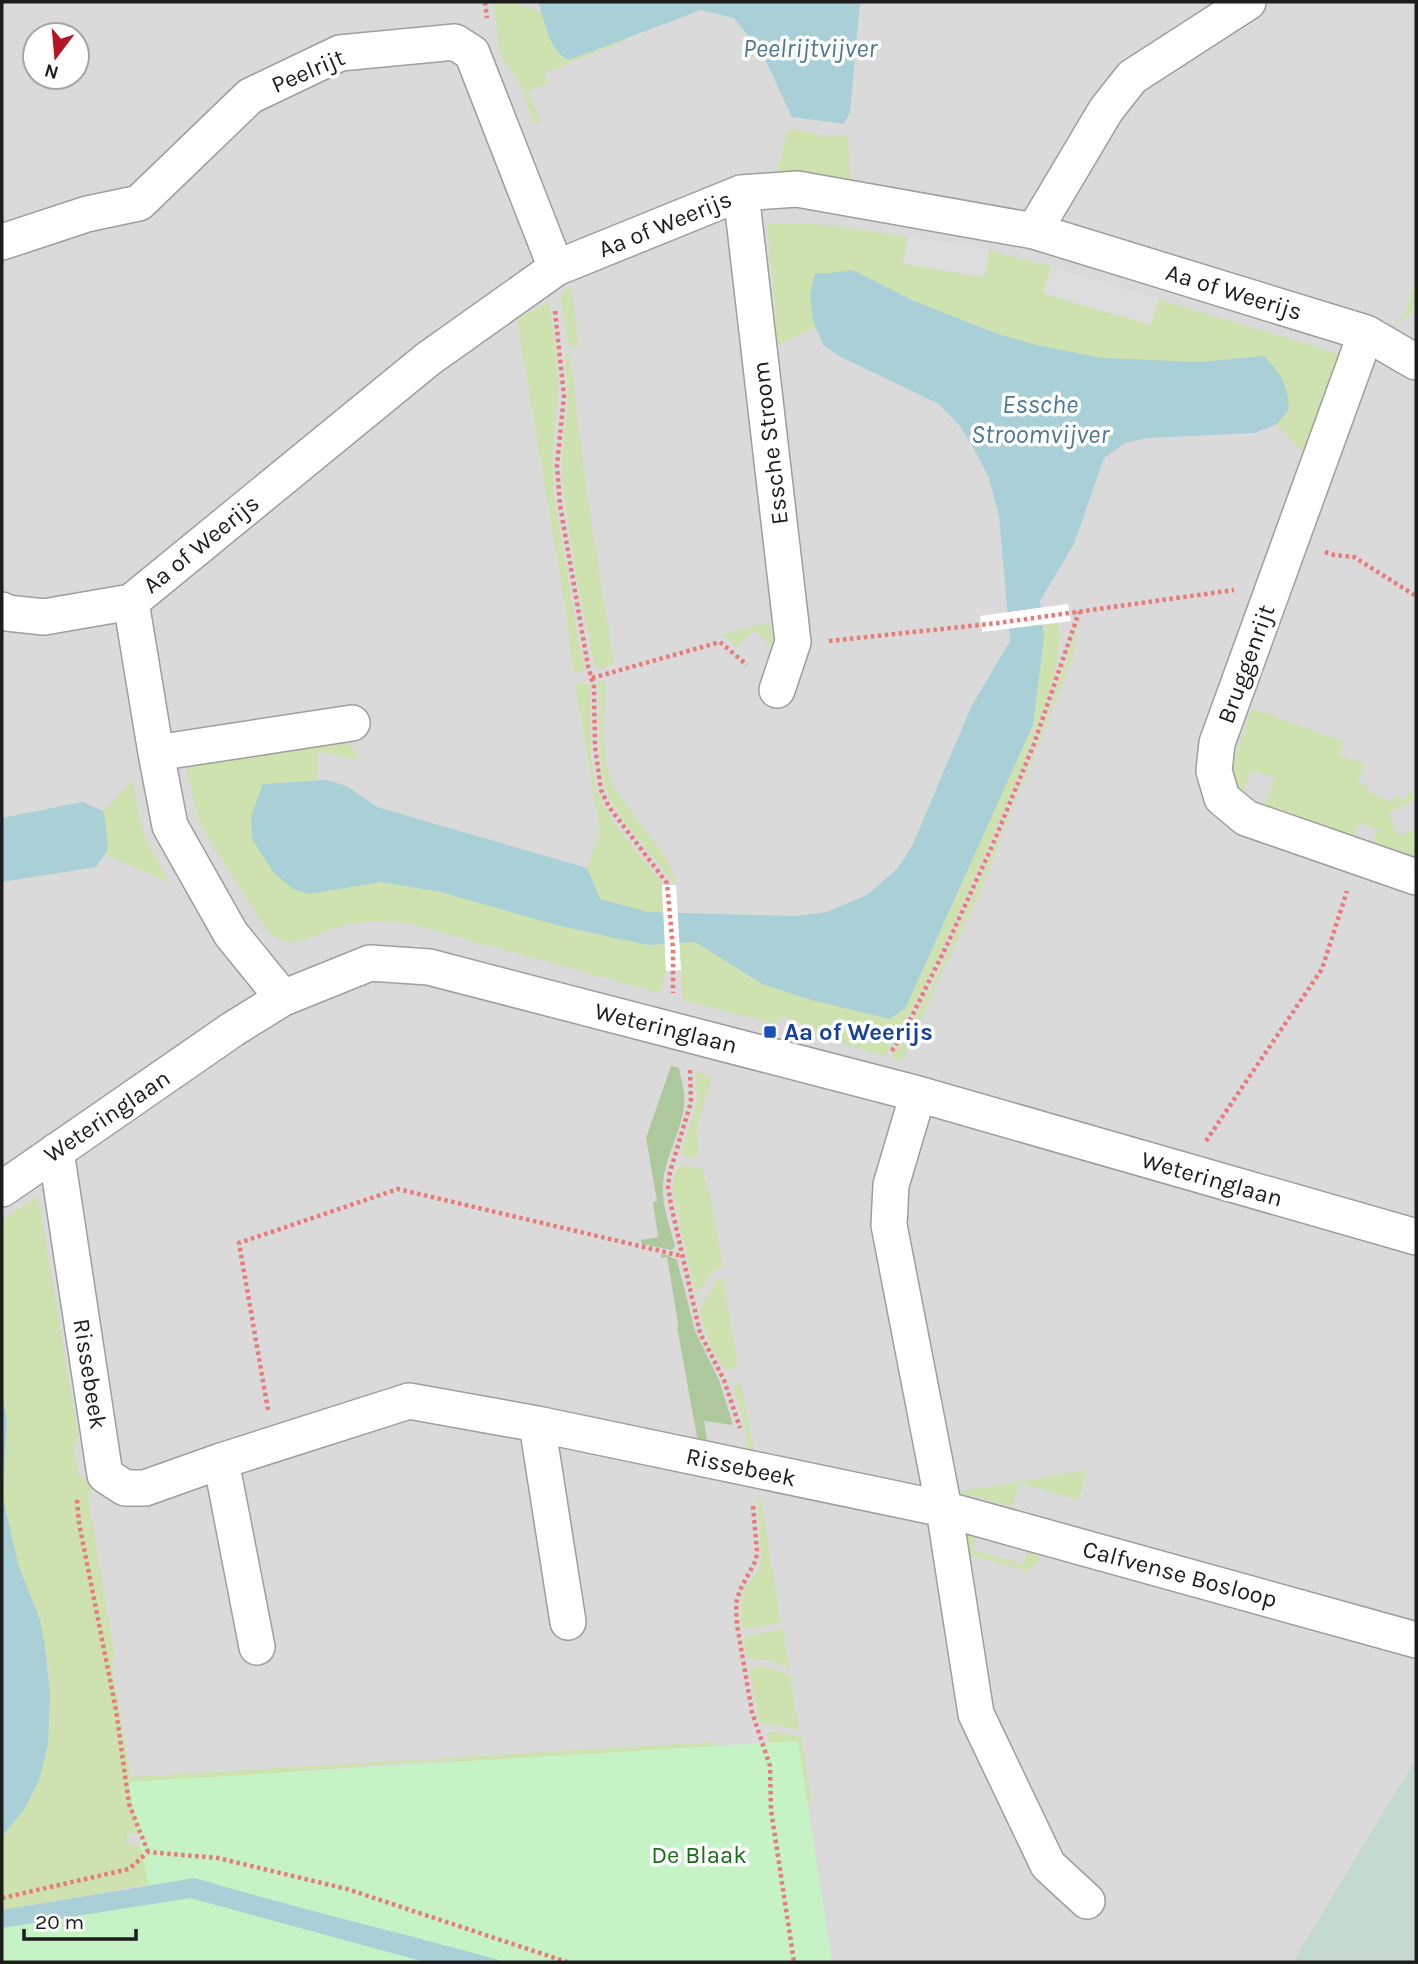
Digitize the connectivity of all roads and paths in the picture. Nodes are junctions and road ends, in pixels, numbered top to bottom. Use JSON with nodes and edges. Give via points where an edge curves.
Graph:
{"nodes":[{"id":1,"x":1248,"y":2,"type":"edge"},
{"id":2,"x":741,"y":193,"type":"junction"},
{"id":3,"x":1034,"y":231,"type":"junction"},
{"id":4,"x":2,"y":242,"type":"edge"},
{"id":5,"x":553,"y":270,"type":"junction"},
{"id":6,"x":1366,"y":333,"type":"junction"},
{"id":7,"x":1416,"y":362,"type":"edge"},
{"id":8,"x":1292,"y":539,"type":"junction"},
{"id":9,"x":1275,"y":584,"type":"junction"},
{"id":10,"x":1416,"y":596,"type":"edge"},
{"id":11,"x":131,"y":601,"type":"junction"},
{"id":12,"x":2,"y":610,"type":"edge"},
{"id":13,"x":1079,"y":612,"type":"junction"},
{"id":14,"x":793,"y":642,"type":"junction"},
{"id":15,"x":592,"y":678,"type":"junction"},
{"id":16,"x":778,"y":690,"type":"joint"},
{"id":17,"x":352,"y":723,"type":"dead end"},
{"id":18,"x":156,"y":753,"type":"junction"},
{"id":19,"x":1358,"y":857,"type":"junction"},
{"id":20,"x":1416,"y":877,"type":"edge"},
{"id":21,"x":673,"y":949,"type":"dead end"},
{"id":22,"x":284,"y":998,"type":"junction"},
{"id":23,"x":874,"y":1082,"type":"junction"},
{"id":24,"x":918,"y":1094,"type":"junction"},
{"id":25,"x":56,"y":1151,"type":"junction"},
{"id":26,"x":1185,"y":1171,"type":"junction"},
{"id":27,"x":2,"y":1189,"type":"edge"},
{"id":28,"x":1416,"y":1237,"type":"edge"},
{"id":29,"x":682,"y":1256,"type":"dead end"},
{"id":30,"x":537,"y":1424,"type":"junction"},
{"id":31,"x":274,"y":1444,"type":"junction"},
{"id":32,"x":221,"y":1461,"type":"junction"},
{"id":33,"x":105,"y":1475,"type":"junction"},
{"id":34,"x":944,"y":1509,"type":"junction"},
{"id":35,"x":568,"y":1622,"type":"dead end"},
{"id":36,"x":1416,"y":1640,"type":"edge"},
{"id":37,"x":257,"y":1647,"type":"dead end"},
{"id":38,"x":148,"y":1852,"type":"junction"},
{"id":39,"x":2,"y":1898,"type":"edge"},
{"id":40,"x":1087,"y":1901,"type":"dead end"},
{"id":41,"x":567,"y":1962,"type":"edge"}],
"edges":[{"from":1,"to":3,"type":"street","via":[[1132,77],[1106,110]]},
{"from":2,"to":3,"type":"street","name":"Aa of Weerijs","via":[[797,189]]},
{"from":2,"to":5,"type":"street","name":"Aa of Weerijs"},
{"from":2,"to":14,"type":"street","name":"Essche Stroom"},
{"from":3,"to":6,"type":"street","name":"Aa of Weerijs"},
{"from":4,"to":5,"type":"street","name":"Peelrijt","via":[[87,214],[139,203],[250,96],[340,53],[455,42],[472,53]]},
{"from":5,"to":11,"type":"street","name":"Aa of Weerijs","via":[[428,359]]},
{"from":5,"to":15,"type":"path","via":[[564,396],[557,465],[560,505]]},
{"from":6,"to":7,"type":"street","name":"Aa of Weerijs"},
{"from":6,"to":8,"type":"street","name":"Bruggenrijt"},
{"from":8,"to":9,"type":"street","name":"Bruggenrijt"},
{"from":8,"to":10,"type":"path","via":[[1334,555],[1354,557]]},
{"from":9,"to":13,"type":"path"},
{"from":9,"to":19,"type":"street","name":"Bruggenrijt","via":[[1217,743],[1214,771],[1222,798],[1246,818]]},
{"from":11,"to":12,"type":"street","name":"Aa of Weerijs","via":[[44,617]]},
{"from":11,"to":18,"type":"street","name":"Aa of Weerijs"},
{"from":13,"to":14,"type":"path"},
{"from":13,"to":23,"type":"path","via":[[1034,744],[993,844],[908,1024]]},
{"from":14,"to":16,"type":"street","name":"Essche Stroom"},
{"from":15,"to":16,"type":"path","via":[[720,642]]},
{"from":15,"to":21,"type":"path","via":[[601,790],[667,883]]},
{"from":17,"to":18,"type":"street"},
{"from":18,"to":22,"type":"street","name":"Aa of Weerijs","via":[[170,826],[231,934]]},
{"from":19,"to":20,"type":"street","name":"Bruggenrijt"},
{"from":19,"to":26,"type":"path","via":[[1322,969]]},
{"from":22,"to":23,"type":"street","name":"Weteringlaan","via":[[370,963],[429,967]]},
{"from":22,"to":25,"type":"street","name":"Weteringlaan"},
{"from":23,"to":24,"type":"street","name":"Weteringlaan"},
{"from":24,"to":26,"type":"street","name":"Weteringlaan"},
{"from":24,"to":34,"type":"street","via":[[891,1185],[889,1225]]},
{"from":25,"to":27,"type":"street","name":"Weteringlaan"},
{"from":25,"to":33,"type":"street","name":"Rissebeek"},
{"from":26,"to":28,"type":"street","name":"Weteringlaan"},
{"from":29,"to":31,"type":"path","via":[[398,1189],[239,1243]]},
{"from":30,"to":31,"type":"street","name":"Rissebeek","via":[[409,1401]]},
{"from":30,"to":34,"type":"street","name":"Rissebeek"},
{"from":30,"to":35,"type":"street"},
{"from":31,"to":32,"type":"street","name":"Rissebeek"},
{"from":32,"to":33,"type":"street","name":"Rissebeek","via":[[145,1488],[125,1488]]},
{"from":32,"to":37,"type":"street"},
{"from":33,"to":38,"type":"path","via":[[76,1494],[79,1523],[116,1710],[129,1804]]},
{"from":34,"to":36,"type":"street","name":"Calfvense Bosloop"},
{"from":34,"to":40,"type":"street","via":[[976,1714],[1048,1865]]},
{"from":38,"to":39,"type":"path","via":[[129,1869]]},
{"from":38,"to":41,"type":"path","via":[[218,1858],[347,1889]]}]}
